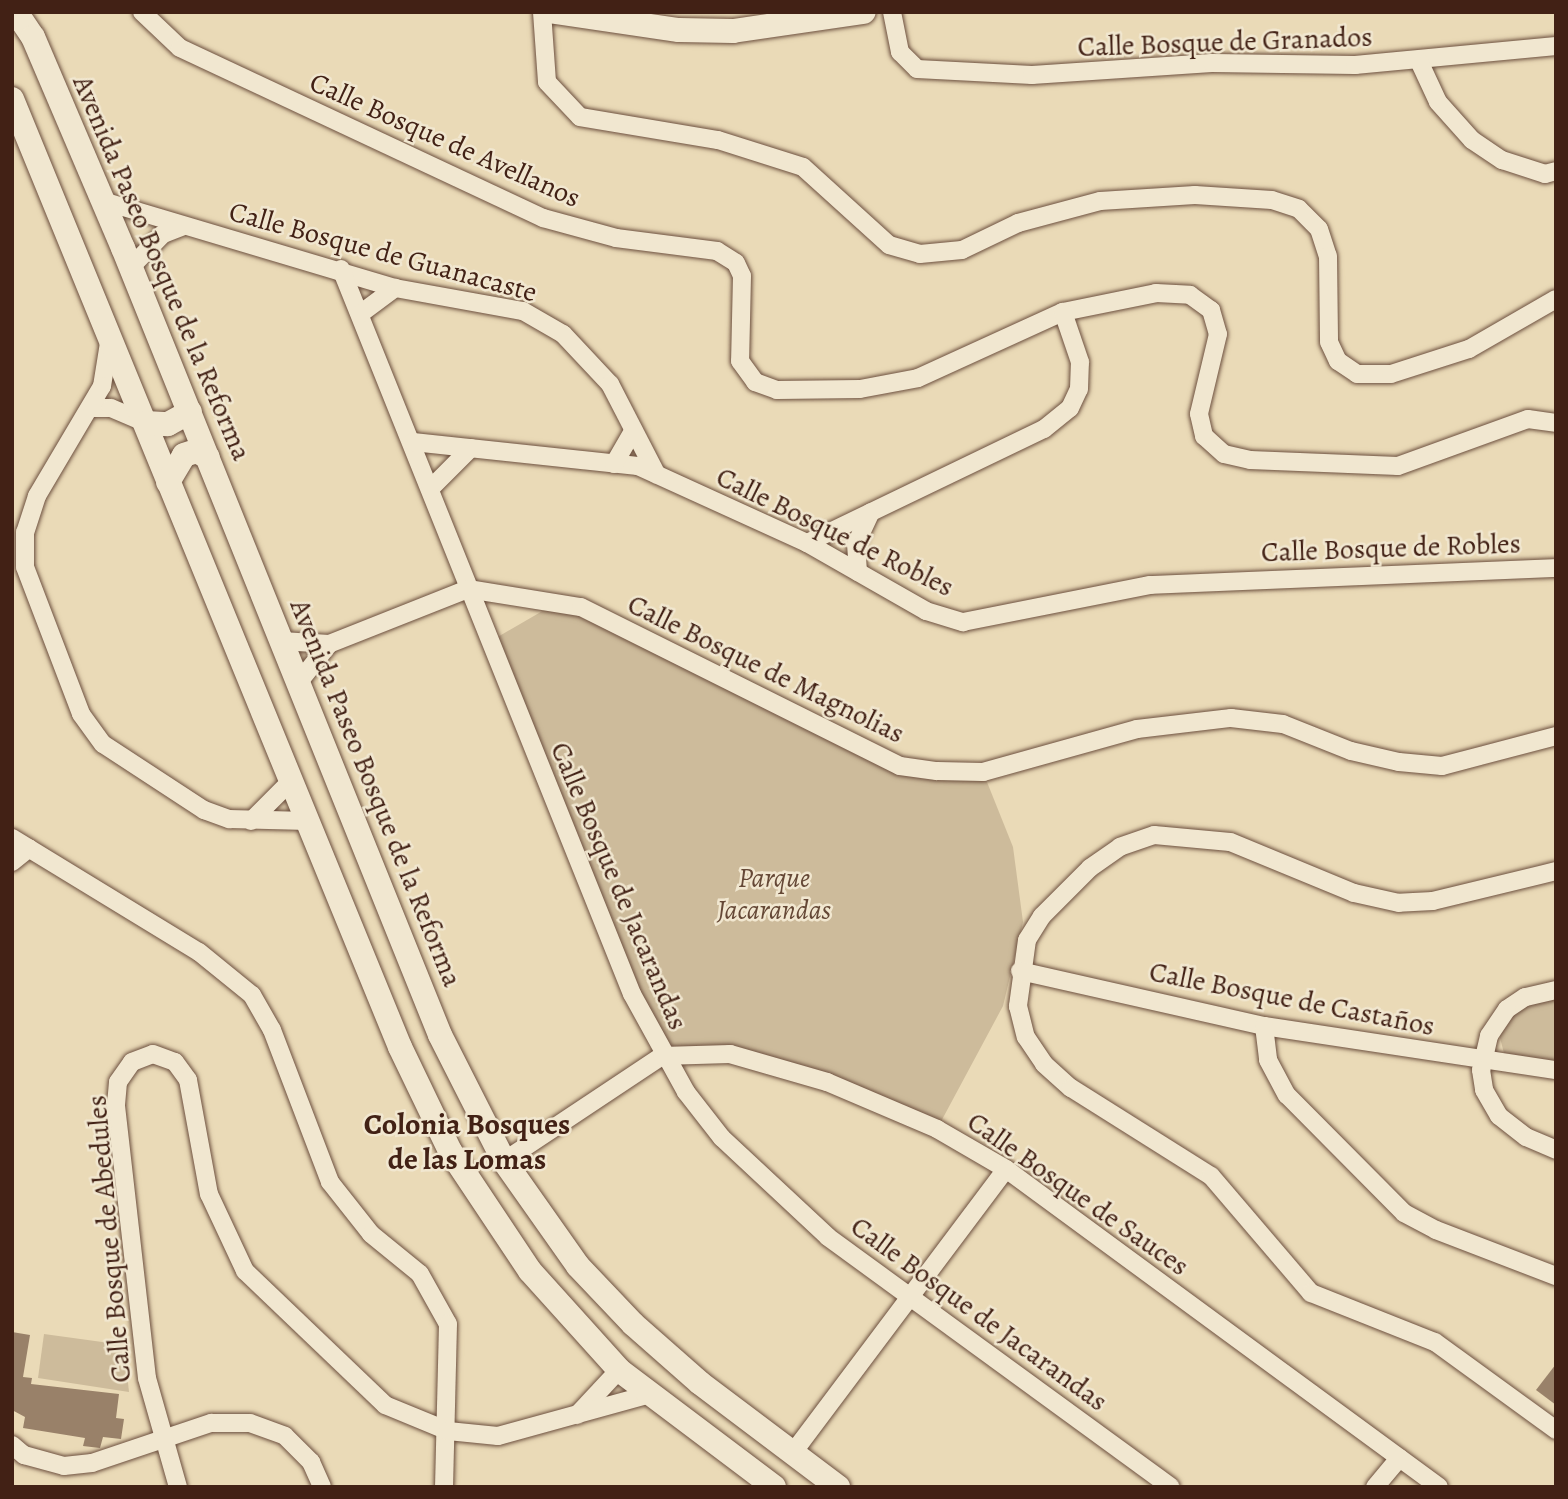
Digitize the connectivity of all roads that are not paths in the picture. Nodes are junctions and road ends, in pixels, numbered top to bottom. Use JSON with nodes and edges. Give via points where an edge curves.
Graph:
{"nodes":[{"id":1,"x":16,"y":12,"type":"edge"},
{"id":2,"x":142,"y":12,"type":"edge"},
{"id":3,"x":542,"y":12,"type":"edge"},
{"id":4,"x":555,"y":12,"type":"edge"},
{"id":5,"x":864,"y":12,"type":"edge"},
{"id":6,"x":892,"y":12,"type":"edge"},
{"id":7,"x":1556,"y":46,"type":"edge"},
{"id":8,"x":1419,"y":61,"type":"junction"},
{"id":9,"x":12,"y":99,"type":"edge"},
{"id":10,"x":1556,"y":171,"type":"edge"},
{"id":11,"x":103,"y":201,"type":"junction"},
{"id":12,"x":184,"y":226,"type":"junction"},
{"id":13,"x":131,"y":267,"type":"junction"},
{"id":14,"x":341,"y":269,"type":"junction"},
{"id":15,"x":395,"y":288,"type":"junction"},
{"id":16,"x":1556,"y":299,"type":"edge"},
{"id":17,"x":1063,"y":312,"type":"junction"},
{"id":18,"x":360,"y":314,"type":"junction"},
{"id":19,"x":109,"y":341,"type":"junction"},
{"id":20,"x":92,"y":408,"type":"junction"},
{"id":21,"x":190,"y":412,"type":"junction"},
{"id":22,"x":146,"y":423,"type":"junction"},
{"id":23,"x":1556,"y":423,"type":"edge"},
{"id":24,"x":634,"y":430,"type":"junction"},
{"id":25,"x":413,"y":442,"type":"junction"},
{"id":26,"x":471,"y":448,"type":"junction"},
{"id":27,"x":208,"y":457,"type":"junction"},
{"id":28,"x":614,"y":464,"type":"junction"},
{"id":29,"x":657,"y":475,"type":"junction"},
{"id":30,"x":168,"y":482,"type":"junction"},
{"id":31,"x":430,"y":489,"type":"junction"},
{"id":32,"x":871,"y":512,"type":"junction"},
{"id":33,"x":807,"y":543,"type":"junction"},
{"id":34,"x":1556,"y":568,"type":"edge"},
{"id":35,"x":858,"y":572,"type":"junction"},
{"id":36,"x":468,"y":589,"type":"junction"},
{"id":37,"x":282,"y":641,"type":"junction"},
{"id":38,"x":329,"y":644,"type":"junction"},
{"id":39,"x":299,"y":681,"type":"junction"},
{"id":40,"x":1556,"y":736,"type":"edge"},
{"id":41,"x":291,"y":781,"type":"junction"},
{"id":42,"x":251,"y":821,"type":"junction"},
{"id":43,"x":308,"y":821,"type":"junction"},
{"id":44,"x":12,"y":838,"type":"edge"},
{"id":45,"x":29,"y":848,"type":"junction"},
{"id":46,"x":12,"y":863,"type":"edge"},
{"id":47,"x":1556,"y":871,"type":"edge"},
{"id":48,"x":1020,"y":971,"type":"junction"},
{"id":49,"x":422,"y":986,"type":"junction"},
{"id":50,"x":1556,"y":990,"type":"edge"},
{"id":51,"x":383,"y":1003,"type":"junction"},
{"id":52,"x":1264,"y":1026,"type":"junction"},
{"id":53,"x":440,"y":1035,"type":"junction"},
{"id":54,"x":400,"y":1047,"type":"junction"},
{"id":55,"x":662,"y":1056,"type":"junction"},
{"id":56,"x":1481,"y":1060,"type":"junction"},
{"id":57,"x":1556,"y":1070,"type":"edge"},
{"id":58,"x":1556,"y":1150,"type":"edge"},
{"id":59,"x":504,"y":1161,"type":"junction"},
{"id":60,"x":1006,"y":1169,"type":"junction"},
{"id":61,"x":1556,"y":1276,"type":"edge"},
{"id":62,"x":909,"y":1294,"type":"junction"},
{"id":63,"x":619,"y":1370,"type":"junction"},
{"id":64,"x":647,"y":1395,"type":"junction"},
{"id":65,"x":577,"y":1415,"type":"junction"},
{"id":66,"x":1556,"y":1430,"type":"edge"},
{"id":67,"x":447,"y":1431,"type":"junction"},
{"id":68,"x":164,"y":1438,"type":"junction"},
{"id":69,"x":12,"y":1446,"type":"edge"},
{"id":70,"x":792,"y":1454,"type":"junction"},
{"id":71,"x":1399,"y":1458,"type":"junction"},
{"id":72,"x":178,"y":1487,"type":"edge"},
{"id":73,"x":322,"y":1487,"type":"edge"},
{"id":74,"x":443,"y":1487,"type":"edge"},
{"id":75,"x":774,"y":1487,"type":"edge"},
{"id":76,"x":838,"y":1487,"type":"edge"},
{"id":77,"x":1171,"y":1487,"type":"edge"},
{"id":78,"x":1375,"y":1487,"type":"edge"},
{"id":79,"x":1439,"y":1487,"type":"edge"}],
"edges":[{"from":1,"to":11,"type":"main road","name":"Avenida Paseo Bosque de la Reforma","via":[[33,37]]},
{"from":2,"to":17,"type":"street","name":"Calle Bosque de Avellanos","via":[[180,48],[543,218],[616,238],[717,251],[736,262],[742,276],[740,361],[755,382],[777,390],[860,388],[918,378]]},
{"from":3,"to":16,"type":"street","via":[[547,82],[558,100],[580,117],[718,139],[803,167],[889,245],[920,254],[962,250],[1018,223],[1100,201],[1195,195],[1272,200],[1299,209],[1319,229],[1328,256],[1329,342],[1338,361],[1357,374],[1391,374],[1469,349]]},
{"from":4,"to":5,"type":"main road","via":[[679,30],[733,32]]},
{"from":6,"to":8,"type":"street","name":"Calle Bosque de Granados","via":[[900,52],[917,69],[1032,75],[1212,63]]},
{"from":7,"to":8,"type":"street","name":"Calle Bosque de Granados"},
{"from":8,"to":10,"type":"street","via":[[1438,102],[1472,140],[1502,160],[1545,174]]},
{"from":9,"to":19,"type":"main road"},
{"from":11,"to":12,"type":"street","name":"Calle Bosque de Guanacaste"},
{"from":11,"to":13,"type":"main road","name":"Avenida Paseo Bosque de la Reforma"},
{"from":12,"to":13,"type":"street","name":"Calle Bosque de Guanacaste","via":[[163,234]]},
{"from":12,"to":14,"type":"street","name":"Calle Bosque de Guanacaste","via":[[261,252]]},
{"from":13,"to":21,"type":"main road","name":"Avenida Paseo Bosque de la Reforma"},
{"from":14,"to":15,"type":"street","name":"Calle Bosque de Guanacaste"},
{"from":14,"to":18,"type":"street","name":"Calle Bosque de Jacarandas"},
{"from":15,"to":18,"type":"street"},
{"from":15,"to":24,"type":"street","name":"Calle Bosque de Guanacaste","via":[[523,311],[563,334],[610,384]]},
{"from":17,"to":23,"type":"street","name":"Calle Bosque de Avellanos","via":[[1156,293],[1191,295],[1211,310],[1218,334],[1199,414],[1204,436],[1224,454],[1237,457],[1398,466],[1528,419]]},
{"from":17,"to":32,"type":"street","via":[[1080,362],[1079,389],[1070,408],[1044,429]]},
{"from":18,"to":25,"type":"street","name":"Calle Bosque de Jacarandas"},
{"from":19,"to":20,"type":"street","via":[[102,386]]},
{"from":19,"to":22,"type":"main road"},
{"from":20,"to":22,"type":"street","via":[[111,408]]},
{"from":20,"to":42,"type":"street","via":[[37,496],[25,532],[25,567],[81,714],[103,744],[127,762],[204,810]]},
{"from":21,"to":22,"type":"main road","via":[[168,424]]},
{"from":21,"to":27,"type":"main road","name":"Avenida Paseo Bosque de la Reforma"},
{"from":22,"to":30,"type":"main road"},
{"from":24,"to":28,"type":"street"},
{"from":24,"to":29,"type":"street","name":"Calle Bosque de Guanacaste"},
{"from":25,"to":26,"type":"street","name":"Calle Bosque de Robles"},
{"from":25,"to":31,"type":"street","name":"Calle Bosque de Jacarandas"},
{"from":26,"to":28,"type":"street","name":"Calle Bosque de Robles"},
{"from":26,"to":31,"type":"street"},
{"from":27,"to":30,"type":"main road","via":[[196,451],[184,455]]},
{"from":27,"to":37,"type":"main road","name":"Avenida Paseo Bosque de la Reforma"},
{"from":28,"to":29,"type":"street","name":"Calle Bosque de Robles"},
{"from":29,"to":33,"type":"street","name":"Calle Bosque de Robles"},
{"from":30,"to":41,"type":"main road"},
{"from":31,"to":36,"type":"street","name":"Calle Bosque de Jacarandas"},
{"from":32,"to":33,"type":"street"},
{"from":32,"to":35,"type":"street","via":[[856,544]]},
{"from":33,"to":35,"type":"street","name":"Calle Bosque de Robles"},
{"from":34,"to":35,"type":"street","name":"Calle Bosque de Robles","via":[[1150,584],[963,622],[926,611]]},
{"from":36,"to":38,"type":"street"},
{"from":36,"to":40,"type":"street","name":"Calle Bosque de Magnolias","via":[[581,607],[900,765],[937,771],[983,772],[1138,729],[1231,718],[1283,724],[1351,751],[1442,766]]},
{"from":36,"to":55,"type":"street","name":"Calle Bosque de Jacarandas","via":[[632,994]]},
{"from":37,"to":38,"type":"street"},
{"from":37,"to":39,"type":"main road","name":"Avenida Paseo Bosque de la Reforma"},
{"from":38,"to":39,"type":"street"},
{"from":39,"to":49,"type":"main road","name":"Avenida Paseo Bosque de la Reforma"},
{"from":41,"to":42,"type":"street"},
{"from":41,"to":43,"type":"main road"},
{"from":42,"to":43,"type":"street"},
{"from":43,"to":51,"type":"main road"},
{"from":44,"to":45,"type":"street"},
{"from":45,"to":46,"type":"street"},
{"from":45,"to":67,"type":"street","via":[[210,959],[252,995],[272,1030],[330,1182],[350,1212],[435,1294],[448,1324],[451,1357]]},
{"from":47,"to":48,"type":"street","via":[[1433,901],[1399,903],[1354,893],[1230,842],[1154,835],[1120,847],[1042,916],[1027,940]]},
{"from":48,"to":52,"type":"street","name":"Calle Bosque de Castaños"},
{"from":48,"to":66,"type":"street","via":[[1018,1006],[1026,1037],[1044,1064],[1071,1088],[1211,1176],[1311,1293],[1435,1342]]},
{"from":49,"to":51,"type":"main road","via":[[407,1004]]},
{"from":49,"to":53,"type":"main road","name":"Avenida Paseo Bosque de la Reforma"},
{"from":50,"to":56,"type":"street","via":[[1525,997],[1507,1009]]},
{"from":51,"to":54,"type":"main road"},
{"from":52,"to":56,"type":"street","name":"Calle Bosque de Castaños"},
{"from":52,"to":61,"type":"street","via":[[1268,1060],[1287,1094],[1405,1213],[1436,1230]]},
{"from":53,"to":54,"type":"main road","via":[[417,1030]]},
{"from":53,"to":59,"type":"main road","name":"Avenida Paseo Bosque de la Reforma"},
{"from":54,"to":63,"type":"main road","via":[[450,1151],[499,1231]]},
{"from":55,"to":59,"type":"street"},
{"from":55,"to":60,"type":"street","name":"Calle Bosque de Sauces","via":[[730,1054],[777,1065],[937,1129]]},
{"from":55,"to":62,"type":"street","name":"Calle Bosque de Jacarandas","via":[[722,1138],[763,1179],[828,1237]]},
{"from":56,"to":57,"type":"street","name":"Calle Bosque de Castaños"},
{"from":56,"to":58,"type":"street","via":[[1484,1090],[1492,1108],[1516,1131]]},
{"from":59,"to":70,"type":"main road","name":"Avenida Paseo Bosque de la Reforma","via":[[578,1266],[633,1324]]},
{"from":60,"to":62,"type":"street"},
{"from":60,"to":71,"type":"street","name":"Calle Bosque de Sauces"},
{"from":62,"to":70,"type":"street"},
{"from":62,"to":77,"type":"street","name":"Calle Bosque de Jacarandas"},
{"from":63,"to":64,"type":"main road"},
{"from":63,"to":65,"type":"street"},
{"from":64,"to":65,"type":"street","name":"Calle Bosque de Abedules"},
{"from":64,"to":75,"type":"main road"},
{"from":65,"to":67,"type":"street","name":"Calle Bosque de Abedules","via":[[498,1436]]},
{"from":67,"to":68,"type":"street","name":"Calle Bosque de Abedules","via":[[385,1405],[245,1271],[209,1194],[188,1080],[175,1062],[153,1054],[132,1062],[118,1082],[116,1105],[147,1378]]},
{"from":67,"to":74,"type":"street"},
{"from":68,"to":69,"type":"street","via":[[92,1463],[64,1466],[24,1455]]},
{"from":68,"to":72,"type":"street","name":"Calle Bosque de Abedules"},
{"from":68,"to":73,"type":"street","via":[[211,1423],[250,1423],[285,1436],[311,1462]]},
{"from":70,"to":76,"type":"main road","name":"Avenida Paseo Bosque de la Reforma"},
{"from":71,"to":78,"type":"street"},
{"from":71,"to":79,"type":"street","name":"Calle Bosque de Sauces"}]}
